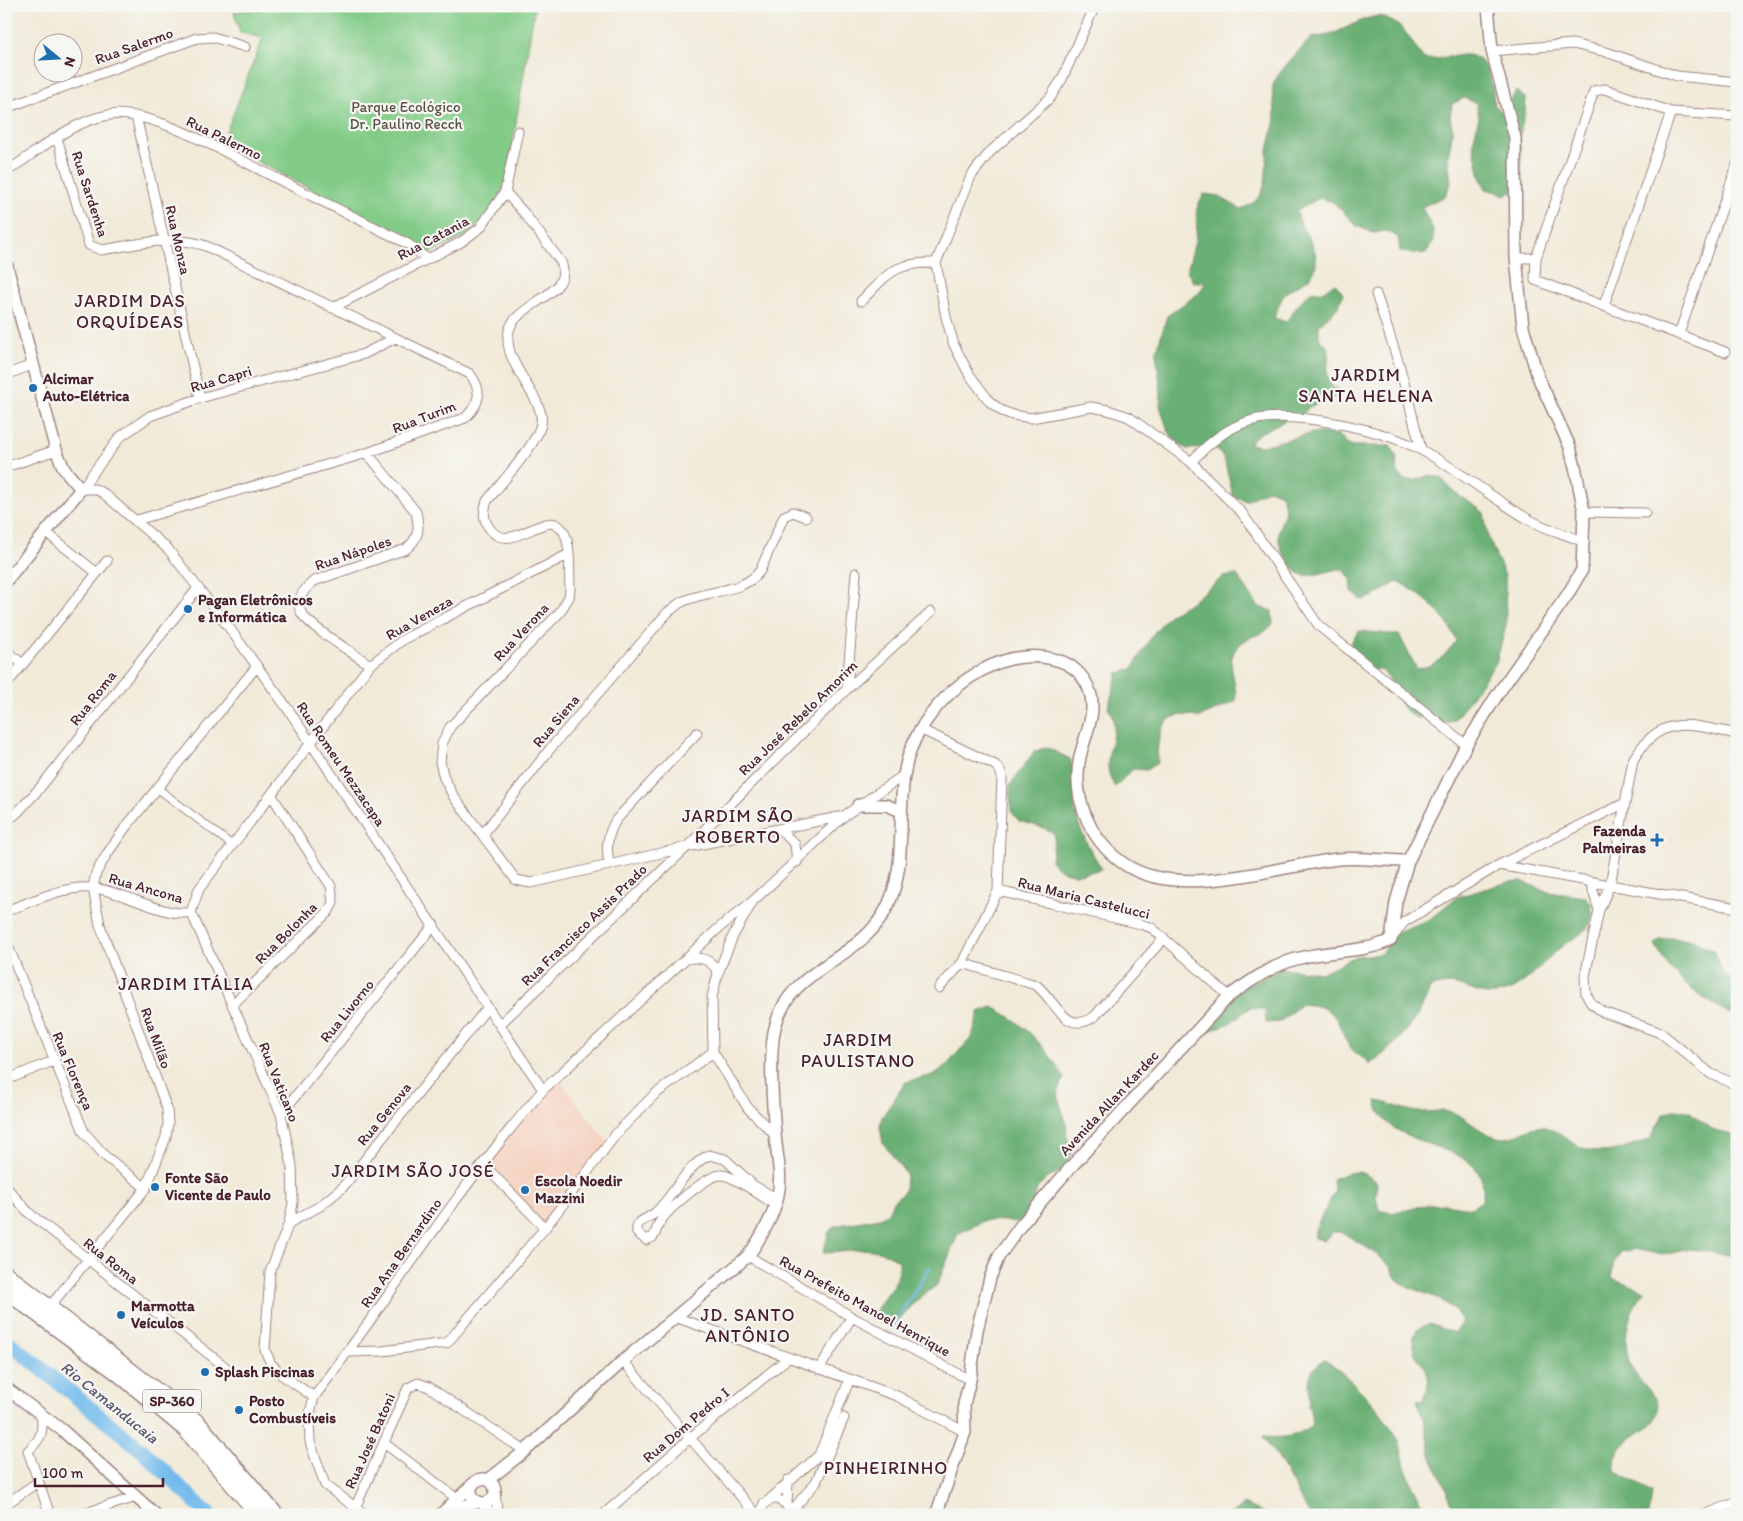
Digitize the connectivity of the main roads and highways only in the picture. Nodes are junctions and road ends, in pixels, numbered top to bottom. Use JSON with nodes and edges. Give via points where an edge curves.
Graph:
{"nodes":[{"id":1,"x":6,"y":1274,"type":"edge"},
{"id":2,"x":6,"y":1291,"type":"edge"},
{"id":3,"x":45,"y":1312,"type":"junction"},
{"id":4,"x":259,"y":1515,"type":"edge"},
{"id":5,"x":276,"y":1515,"type":"edge"}],
"edges":[{"from":1,"to":3,"type":"main road","number":"SP-360"},
{"from":2,"to":3,"type":"main road","number":"SP-360"},
{"from":3,"to":4,"type":"main road","number":"SP-360","via":[[185,1429]]},
{"from":3,"to":5,"type":"main road","number":"SP-360","via":[[161,1392],[198,1423]]}]}
